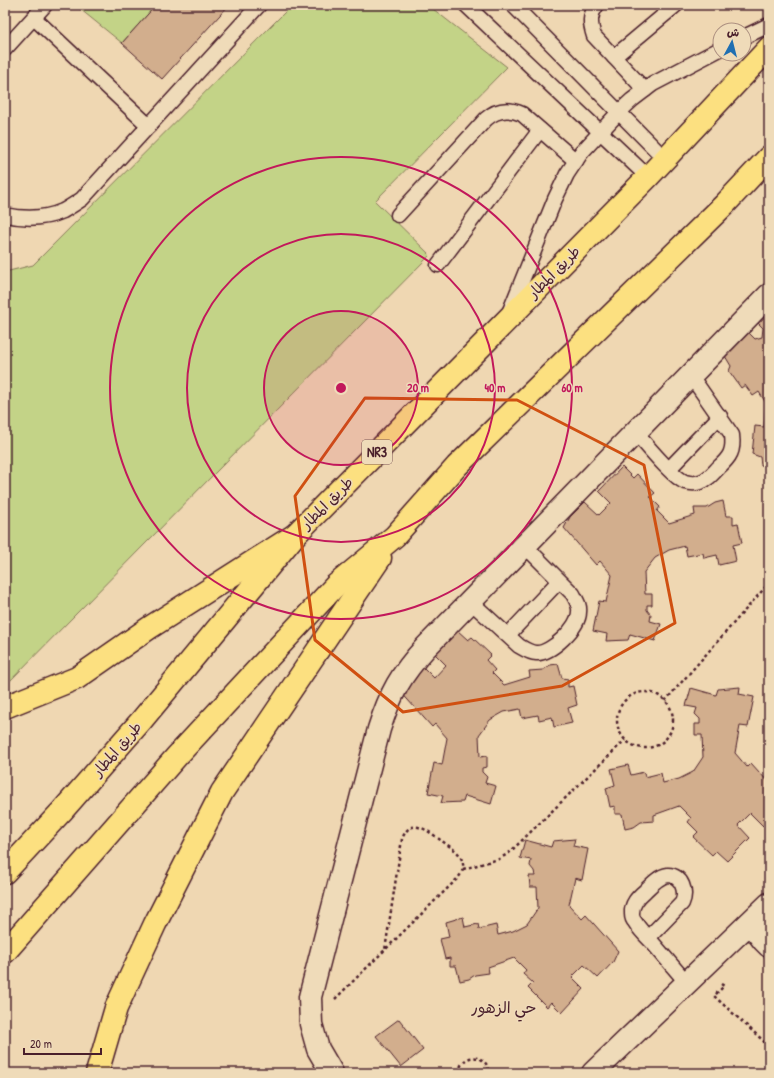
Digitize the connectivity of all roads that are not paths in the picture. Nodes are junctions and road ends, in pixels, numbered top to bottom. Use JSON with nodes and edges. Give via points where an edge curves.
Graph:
{"nodes":[{"id":1,"x":45,"y":5,"type":"edge"},
{"id":2,"x":259,"y":5,"type":"edge"},
{"id":3,"x":466,"y":5,"type":"edge"},
{"id":4,"x":513,"y":5,"type":"edge"},
{"id":5,"x":597,"y":5,"type":"edge"},
{"id":6,"x":676,"y":5,"type":"edge"},
{"id":7,"x":34,"y":18,"type":"junction"},
{"id":8,"x":769,"y":25,"type":"edge"},
{"id":9,"x":752,"y":34,"type":"edge"},
{"id":10,"x":769,"y":48,"type":"edge"},
{"id":11,"x":5,"y":49,"type":"edge"},
{"id":12,"x":712,"y":53,"type":"edge"},
{"id":13,"x":614,"y":57,"type":"junction"},
{"id":14,"x":645,"y":90,"type":"junction"},
{"id":15,"x":619,"y":112,"type":"junction"},
{"id":16,"x":149,"y":126,"type":"junction"},
{"id":17,"x":540,"y":130,"type":"junction"},
{"id":18,"x":600,"y":132,"type":"junction"},
{"id":19,"x":769,"y":157,"type":"edge"},
{"id":20,"x":665,"y":159,"type":"junction"},
{"id":21,"x":576,"y":161,"type":"junction"},
{"id":22,"x":648,"y":177,"type":"junction"},
{"id":23,"x":5,"y":215,"type":"edge"},
{"id":24,"x":398,"y":215,"type":"dead end"},
{"id":25,"x":438,"y":265,"type":"dead end"},
{"id":26,"x":769,"y":295,"type":"edge"},
{"id":27,"x":505,"y":323,"type":"junction"},
{"id":28,"x":691,"y":376,"type":"junction"},
{"id":29,"x":720,"y":416,"type":"junction"},
{"id":30,"x":635,"y":432,"type":"junction"},
{"id":31,"x":669,"y":469,"type":"junction"},
{"id":32,"x":295,"y":535,"type":"junction"},
{"id":33,"x":395,"y":536,"type":"junction"},
{"id":34,"x":524,"y":545,"type":"junction"},
{"id":35,"x":559,"y":581,"type":"junction"},
{"id":36,"x":470,"y":601,"type":"junction"},
{"id":37,"x":508,"y":636,"type":"junction"},
{"id":38,"x":5,"y":707,"type":"edge"},
{"id":39,"x":5,"y":872,"type":"edge"},
{"id":40,"x":769,"y":904,"type":"edge"},
{"id":41,"x":750,"y":923,"type":"junction"},
{"id":42,"x":648,"y":938,"type":"dead end"},
{"id":43,"x":769,"y":946,"type":"edge"},
{"id":44,"x":5,"y":952,"type":"edge"},
{"id":45,"x":687,"y":984,"type":"junction"},
{"id":46,"x":97,"y":1073,"type":"edge"},
{"id":47,"x":332,"y":1073,"type":"edge"},
{"id":48,"x":593,"y":1073,"type":"edge"}],
"edges":[{"from":1,"to":7,"type":"lane"},
{"from":2,"to":16,"type":"lane"},
{"from":3,"to":18,"type":"lane"},
{"from":4,"to":15,"type":"lane"},
{"from":5,"to":13,"type":"lane","via":[[591,17],[591,27],[594,36]]},
{"from":6,"to":13,"type":"lane"},
{"from":7,"to":11,"type":"lane"},
{"from":7,"to":16,"type":"lane"},
{"from":8,"to":9,"type":"lane"},
{"from":10,"to":20,"type":"highway","name":"طريق المطار","number":"NR3"},
{"from":12,"to":14,"type":"lane"},
{"from":13,"to":14,"type":"lane"},
{"from":14,"to":15,"type":"lane"},
{"from":15,"to":18,"type":"lane"},
{"from":15,"to":20,"type":"lane"},
{"from":16,"to":23,"type":"lane","via":[[82,199],[62,211],[44,216],[22,218]]},
{"from":17,"to":21,"type":"lane"},
{"from":17,"to":24,"type":"lane","via":[[514,110],[491,114]]},
{"from":17,"to":25,"type":"lane"},
{"from":18,"to":21,"type":"lane"},
{"from":18,"to":22,"type":"lane"},
{"from":19,"to":33,"type":"highway","via":[[724,205],[457,466]]},
{"from":20,"to":22,"type":"highway","name":"طريق المطار","number":"NR3"},
{"from":21,"to":27,"type":"lane","via":[[555,199]]},
{"from":22,"to":27,"type":"highway","name":"طريق المطار","number":"NR3"},
{"from":26,"to":28,"type":"street"},
{"from":27,"to":32,"type":"highway","name":"طريق المطار","number":"NR3"},
{"from":28,"to":29,"type":"lane"},
{"from":28,"to":30,"type":"street"},
{"from":29,"to":31,"type":"lane"},
{"from":29,"to":31,"type":"lane","via":[[732,435],[731,453],[726,461],[700,482],[684,481]]},
{"from":30,"to":31,"type":"lane"},
{"from":30,"to":34,"type":"street"},
{"from":32,"to":38,"type":"highway","via":[[149,628],[77,678]]},
{"from":32,"to":39,"type":"highway","name":"طريق المطار","number":"NR3","via":[[141,721]]},
{"from":33,"to":44,"type":"highway","via":[[336,585],[177,756]]},
{"from":33,"to":46,"type":"highway","via":[[222,792],[116,1008]]},
{"from":34,"to":35,"type":"lane"},
{"from":34,"to":36,"type":"street"},
{"from":35,"to":37,"type":"lane"},
{"from":35,"to":37,"type":"lane","via":[[578,602],[577,621],[567,634],[553,648],[536,654],[527,651]]},
{"from":36,"to":37,"type":"lane"},
{"from":36,"to":47,"type":"street","via":[[409,665],[396,684],[386,706],[310,997],[311,1024],[318,1050]]},
{"from":40,"to":41,"type":"street"},
{"from":41,"to":43,"type":"street"},
{"from":41,"to":45,"type":"street"},
{"from":42,"to":45,"type":"lane"},
{"from":45,"to":48,"type":"street"}]}
